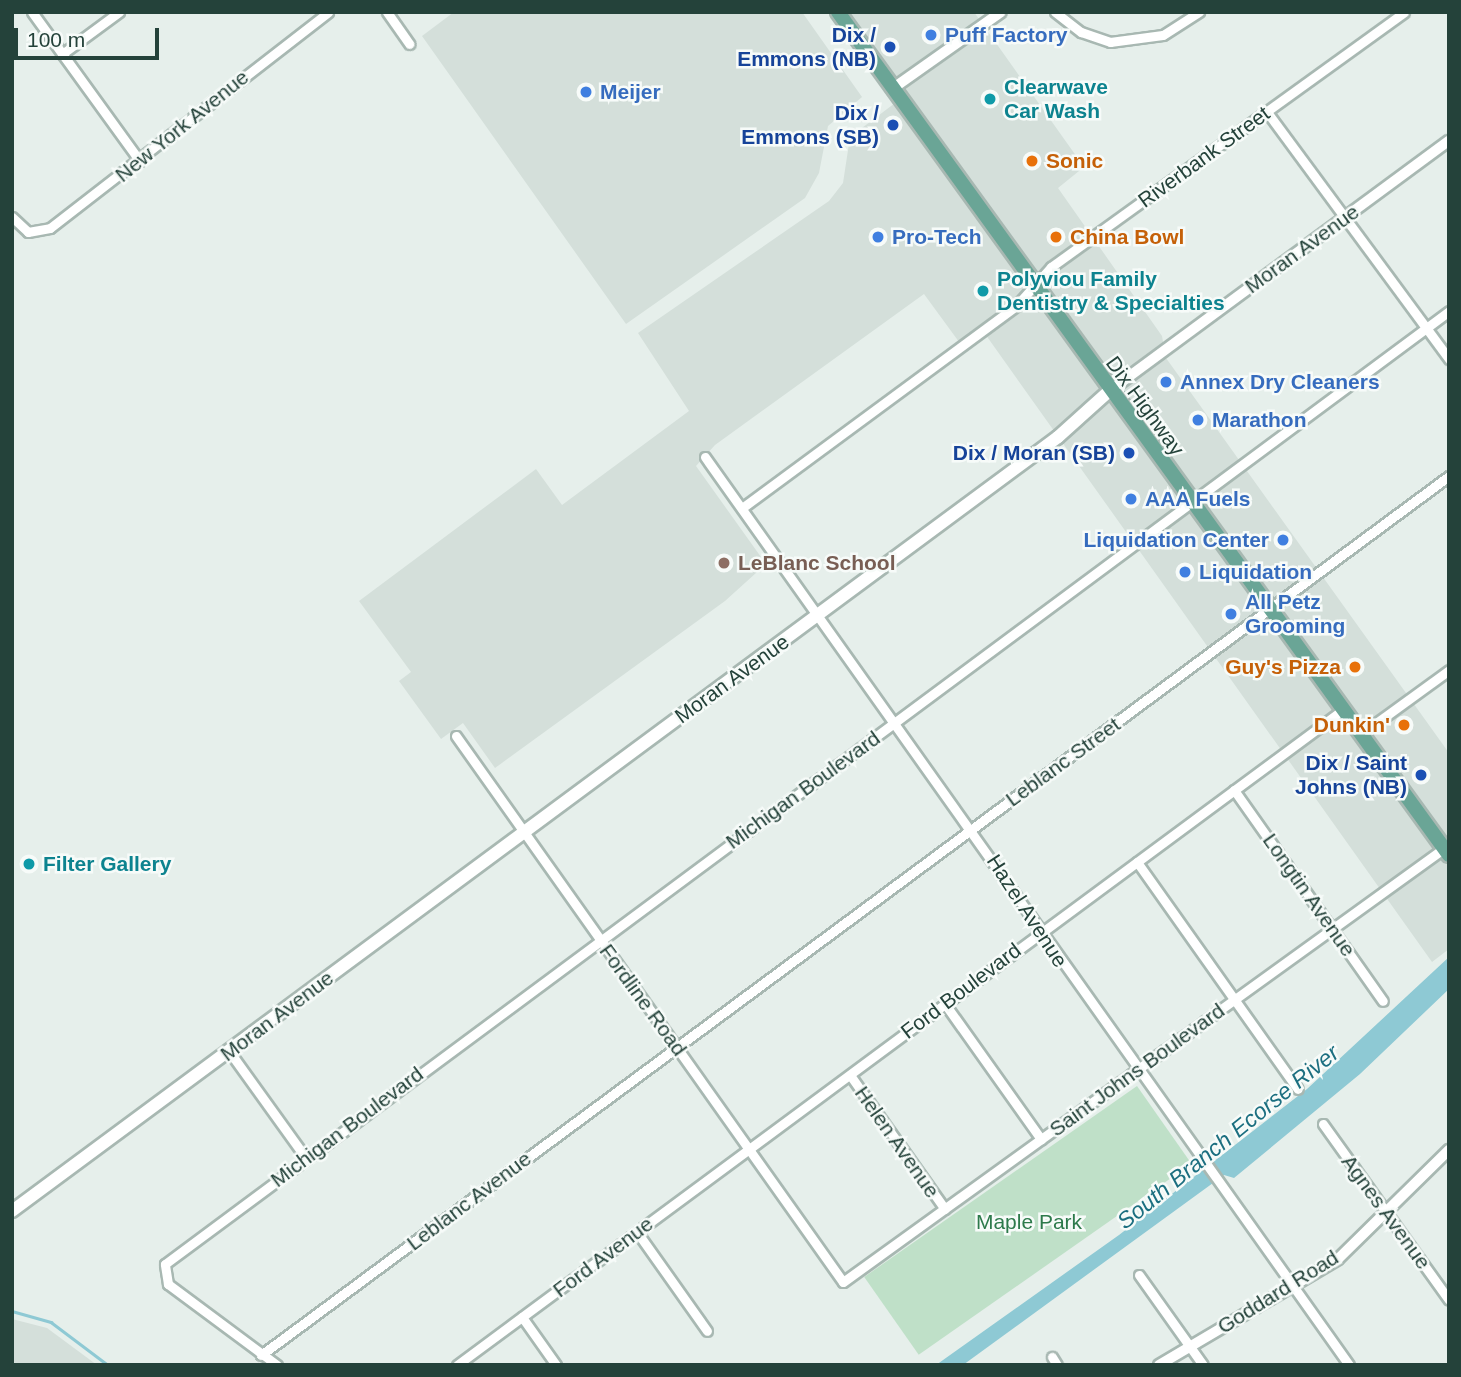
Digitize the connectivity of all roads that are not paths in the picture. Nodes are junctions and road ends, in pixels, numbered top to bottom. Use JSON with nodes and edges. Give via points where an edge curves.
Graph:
{"nodes":[{"id":1,"x":32,"y":12,"type":"edge"},
{"id":2,"x":120,"y":12,"type":"edge"},
{"id":3,"x":328,"y":12,"type":"edge"},
{"id":4,"x":387,"y":12,"type":"edge"},
{"id":5,"x":838,"y":12,"type":"edge"},
{"id":6,"x":1002,"y":12,"type":"edge"},
{"id":7,"x":1055,"y":12,"type":"edge"},
{"id":8,"x":1199,"y":12,"type":"edge"},
{"id":9,"x":1404,"y":12,"type":"edge"},
{"id":10,"x":409,"y":44,"type":"dead end"},
{"id":11,"x":62,"y":54,"type":"junction"},
{"id":12,"x":892,"y":89,"type":"junction"},
{"id":13,"x":1268,"y":112,"type":"junction"},
{"id":14,"x":1449,"y":142,"type":"edge"},
{"id":15,"x":141,"y":161,"type":"junction"},
{"id":16,"x":12,"y":217,"type":"edge"},
{"id":17,"x":1345,"y":218,"type":"junction"},
{"id":18,"x":1034,"y":287,"type":"junction"},
{"id":19,"x":1449,"y":311,"type":"edge"},
{"id":20,"x":1426,"y":328,"type":"junction"},
{"id":21,"x":1449,"y":359,"type":"edge"},
{"id":22,"x":1108,"y":392,"type":"junction"},
{"id":23,"x":705,"y":457,"type":"dead end"},
{"id":24,"x":1449,"y":476,"type":"edge"},
{"id":25,"x":1191,"y":503,"type":"junction"},
{"id":26,"x":742,"y":509,"type":"junction"},
{"id":27,"x":1270,"y":608,"type":"junction"},
{"id":28,"x":818,"y":615,"type":"junction"},
{"id":29,"x":1449,"y":670,"type":"edge"},
{"id":30,"x":1343,"y":709,"type":"junction"},
{"id":31,"x":895,"y":722,"type":"junction"},
{"id":32,"x":1361,"y":734,"type":"junction"},
{"id":33,"x":456,"y":736,"type":"dead end"},
{"id":34,"x":1234,"y":790,"type":"junction"},
{"id":35,"x":971,"y":830,"type":"junction"},
{"id":36,"x":523,"y":833,"type":"junction"},
{"id":37,"x":1447,"y":850,"type":"edge"},
{"id":38,"x":1137,"y":862,"type":"junction"},
{"id":39,"x":1333,"y":929,"type":"junction"},
{"id":40,"x":1042,"y":931,"type":"junction"},
{"id":41,"x":600,"y":939,"type":"junction"},
{"id":42,"x":1234,"y":1000,"type":"junction"},
{"id":43,"x":1383,"y":1001,"type":"dead end"},
{"id":44,"x":945,"y":1004,"type":"junction"},
{"id":45,"x":676,"y":1046,"type":"junction"},
{"id":46,"x":229,"y":1051,"type":"junction"},
{"id":47,"x":1137,"y":1070,"type":"junction"},
{"id":48,"x":850,"y":1074,"type":"junction"},
{"id":49,"x":1298,"y":1089,"type":"dead end"},
{"id":50,"x":1323,"y":1124,"type":"dead end"},
{"id":51,"x":1041,"y":1139,"type":"junction"},
{"id":52,"x":748,"y":1149,"type":"junction"},
{"id":53,"x":1449,"y":1150,"type":"edge"},
{"id":54,"x":306,"y":1158,"type":"junction"},
{"id":55,"x":945,"y":1209,"type":"junction"},
{"id":56,"x":12,"y":1211,"type":"edge"},
{"id":57,"x":1386,"y":1212,"type":"junction"},
{"id":58,"x":637,"y":1232,"type":"junction"},
{"id":59,"x":830,"y":1265,"type":"joint"},
{"id":60,"x":1139,"y":1275,"type":"dead end"},
{"id":61,"x":1292,"y":1285,"type":"junction"},
{"id":62,"x":1449,"y":1300,"type":"edge"},
{"id":63,"x":522,"y":1317,"type":"junction"},
{"id":64,"x":708,"y":1331,"type":"dead end"},
{"id":65,"x":1190,"y":1346,"type":"junction"},
{"id":66,"x":261,"y":1355,"type":"junction"},
{"id":67,"x":277,"y":1365,"type":"edge"},
{"id":68,"x":457,"y":1365,"type":"edge"},
{"id":69,"x":556,"y":1365,"type":"edge"},
{"id":70,"x":1159,"y":1365,"type":"edge"},
{"id":71,"x":1203,"y":1365,"type":"edge"},
{"id":72,"x":1349,"y":1365,"type":"edge"}],
"edges":[{"from":1,"to":11,"type":"street"},
{"from":2,"to":11,"type":"street"},
{"from":3,"to":15,"type":"street","name":"New York Avenue","via":[[172,129]]},
{"from":4,"to":10,"type":"street"},
{"from":5,"to":12,"type":"main road","name":"Dix Highway"},
{"from":6,"to":12,"type":"street"},
{"from":7,"to":8,"type":"street","via":[[1081,32],[1110,42],[1163,35]]},
{"from":9,"to":13,"type":"street","name":"Riverbank Street"},
{"from":11,"to":15,"type":"street"},
{"from":12,"to":18,"type":"main road","name":"Dix Highway"},
{"from":13,"to":17,"type":"street"},
{"from":13,"to":18,"type":"street","name":"Riverbank Street","via":[[1051,267]]},
{"from":14,"to":17,"type":"street","name":"Moran Avenue"},
{"from":15,"to":16,"type":"street","name":"New York Avenue","via":[[50,228],[32,232]]},
{"from":17,"to":20,"type":"street"},
{"from":17,"to":22,"type":"street","name":"Moran Avenue"},
{"from":18,"to":22,"type":"main road","name":"Dix Highway"},
{"from":18,"to":26,"type":"street","name":"Riverbank Street"},
{"from":19,"to":20,"type":"street","name":"Michigan Boulevard"},
{"from":20,"to":21,"type":"street"},
{"from":20,"to":25,"type":"street","name":"Michigan Boulevard"},
{"from":22,"to":25,"type":"main road","name":"Dix Highway"},
{"from":22,"to":28,"type":"main road","name":"Moran Avenue","via":[[1063,434]]},
{"from":23,"to":26,"type":"street","name":"Hazel Avenue"},
{"from":24,"to":27,"type":"street","name":"Leblanc Street"},
{"from":25,"to":27,"type":"main road","name":"Dix Highway"},
{"from":25,"to":31,"type":"street","name":"Michigan Boulevard"},
{"from":26,"to":28,"type":"street","name":"Hazel Avenue"},
{"from":27,"to":30,"type":"main road","name":"Dix Highway"},
{"from":27,"to":35,"type":"street","name":"Leblanc Street"},
{"from":28,"to":31,"type":"street","name":"Hazel Avenue"},
{"from":28,"to":36,"type":"main road","name":"Moran Avenue"},
{"from":29,"to":32,"type":"street"},
{"from":30,"to":32,"type":"main road","name":"Dix Highway"},
{"from":30,"to":34,"type":"street","name":"Ford Boulevard"},
{"from":31,"to":35,"type":"street","name":"Hazel Avenue"},
{"from":31,"to":41,"type":"street","name":"Michigan Boulevard"},
{"from":32,"to":37,"type":"main road","name":"Dix Highway"},
{"from":33,"to":36,"type":"street","name":"Fordline Road"},
{"from":34,"to":38,"type":"street","name":"Ford Boulevard"},
{"from":34,"to":39,"type":"street","name":"Longtin Avenue"},
{"from":35,"to":40,"type":"street","name":"Hazel Avenue"},
{"from":35,"to":45,"type":"street","name":"Leblanc Street"},
{"from":36,"to":41,"type":"street","name":"Fordline Road"},
{"from":36,"to":46,"type":"main road","name":"Moran Avenue"},
{"from":37,"to":39,"type":"street","name":"Saint Johns Boulevard"},
{"from":38,"to":40,"type":"street","name":"Ford Boulevard"},
{"from":38,"to":42,"type":"street"},
{"from":39,"to":42,"type":"street","name":"Saint Johns Boulevard"},
{"from":39,"to":43,"type":"street","name":"Longtin Avenue"},
{"from":40,"to":44,"type":"street","name":"Ford Boulevard"},
{"from":40,"to":47,"type":"street","name":"Hazel Avenue"},
{"from":41,"to":45,"type":"street","name":"Fordline Road"},
{"from":41,"to":54,"type":"street","name":"Michigan Boulevard"},
{"from":42,"to":47,"type":"street","name":"Saint Johns Boulevard"},
{"from":42,"to":49,"type":"street"},
{"from":44,"to":48,"type":"street","name":"Ford Boulevard"},
{"from":44,"to":51,"type":"street"},
{"from":45,"to":52,"type":"street","name":"Fordline Road"},
{"from":45,"to":66,"type":"street","name":"Leblanc Avenue"},
{"from":46,"to":54,"type":"street"},
{"from":46,"to":56,"type":"main road","name":"Moran Avenue"},
{"from":47,"to":51,"type":"street","name":"Saint Johns Boulevard"},
{"from":47,"to":61,"type":"street","name":"Hazel Avenue"},
{"from":48,"to":52,"type":"street","name":"Ford Boulevard"},
{"from":48,"to":55,"type":"street","name":"Helen Avenue"},
{"from":50,"to":57,"type":"street","name":"Agnes Avenue"},
{"from":51,"to":55,"type":"street","name":"Saint Johns Boulevard"},
{"from":52,"to":58,"type":"street","name":"Ford Avenue"},
{"from":52,"to":59,"type":"street","name":"Fordline Road"},
{"from":53,"to":57,"type":"street","name":"Goddard Road"},
{"from":54,"to":66,"type":"street","name":"Michigan Boulevard","via":[[168,1261],[162,1272],[167,1284]]},
{"from":55,"to":59,"type":"street","name":"Saint Johns Boulevard","via":[[843,1282]]},
{"from":57,"to":61,"type":"street","name":"Goddard Road","via":[[1338,1259]]},
{"from":57,"to":62,"type":"street","name":"Agnes Avenue"},
{"from":58,"to":63,"type":"street","name":"Ford Avenue"},
{"from":58,"to":64,"type":"street"},
{"from":60,"to":65,"type":"street"},
{"from":61,"to":65,"type":"street","name":"Goddard Road"},
{"from":61,"to":72,"type":"street","name":"Hazel Avenue"},
{"from":63,"to":68,"type":"street","name":"Ford Avenue"},
{"from":63,"to":69,"type":"street"},
{"from":65,"to":70,"type":"street","name":"Goddard Road"},
{"from":65,"to":71,"type":"street"},
{"from":66,"to":67,"type":"street"}]}
